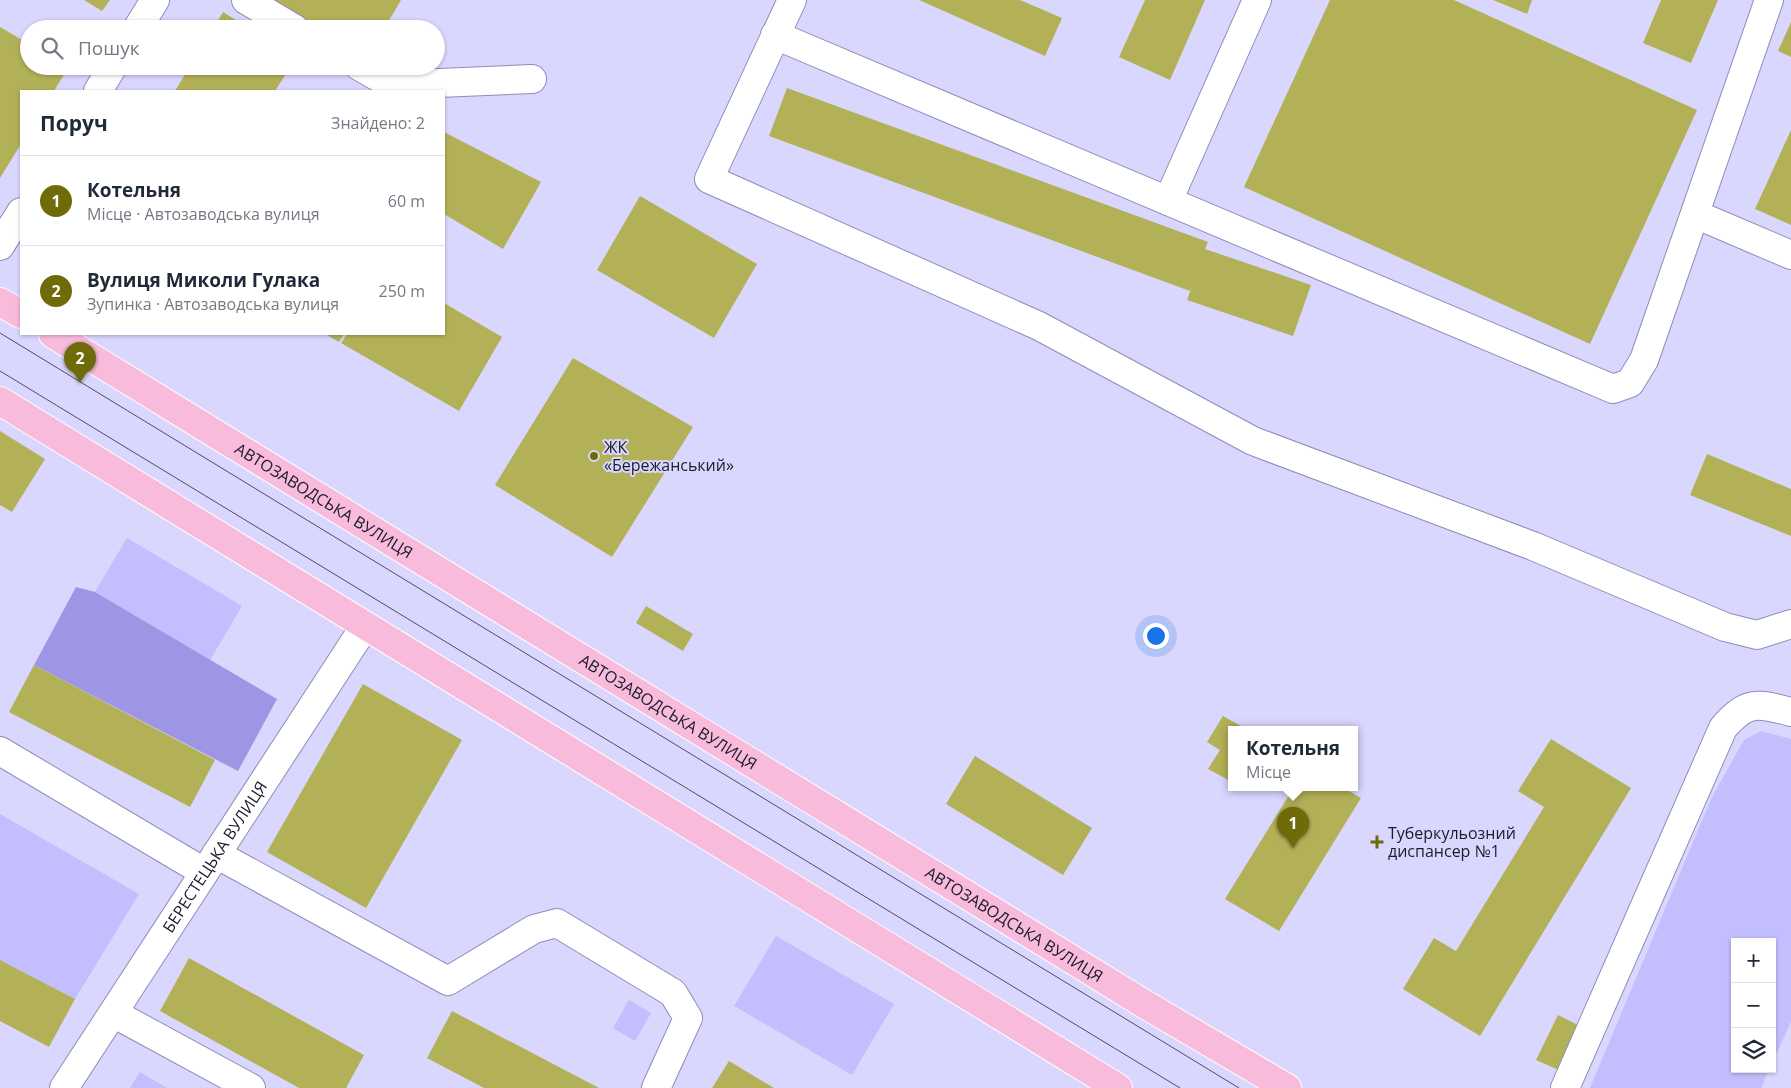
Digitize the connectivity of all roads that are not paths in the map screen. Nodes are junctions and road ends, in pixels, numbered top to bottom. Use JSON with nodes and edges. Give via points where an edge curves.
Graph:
{"nodes":[{"id":1,"x":155,"y":0,"type":"edge"},
{"id":2,"x":246,"y":0,"type":"edge"},
{"id":3,"x":792,"y":0,"type":"edge"},
{"id":4,"x":1257,"y":0,"type":"edge"},
{"id":5,"x":1768,"y":0,"type":"edge"},
{"id":6,"x":143,"y":20,"type":"edge"},
{"id":7,"x":280,"y":20,"type":"edge"},
{"id":8,"x":775,"y":35,"type":"junction"},
{"id":9,"x":108,"y":75,"type":"edge"},
{"id":10,"x":375,"y":75,"type":"edge"},
{"id":11,"x":532,"y":79,"type":"dead end"},
{"id":12,"x":99,"y":90,"type":"edge"},
{"id":13,"x":1168,"y":201,"type":"junction"},
{"id":14,"x":20,"y":214,"type":"edge"},
{"id":15,"x":1695,"y":214,"type":"junction"},
{"id":16,"x":0,"y":246,"type":"edge"},
{"id":17,"x":1791,"y":255,"type":"edge"},
{"id":18,"x":0,"y":302,"type":"edge"},
{"id":19,"x":20,"y":313,"type":"edge"},
{"id":20,"x":55,"y":335,"type":"edge"},
{"id":21,"x":0,"y":401,"type":"edge"},
{"id":22,"x":1791,"y":624,"type":"edge"},
{"id":23,"x":365,"y":626,"type":"junction"},
{"id":24,"x":1791,"y":712,"type":"edge"},
{"id":25,"x":0,"y":751,"type":"edge"},
{"id":26,"x":210,"y":863,"type":"junction"},
{"id":27,"x":113,"y":1013,"type":"junction"},
{"id":28,"x":64,"y":1088,"type":"edge"},
{"id":29,"x":250,"y":1088,"type":"edge"},
{"id":30,"x":656,"y":1088,"type":"edge"},
{"id":31,"x":1118,"y":1088,"type":"edge"},
{"id":32,"x":1287,"y":1088,"type":"edge"},
{"id":33,"x":1565,"y":1088,"type":"edge"}],
"edges":[{"from":1,"to":6,"type":"street"},
{"from":2,"to":7,"type":"street"},
{"from":3,"to":8,"type":"street"},
{"from":4,"to":13,"type":"street"},
{"from":5,"to":15,"type":"street"},
{"from":8,"to":13,"type":"street"},
{"from":8,"to":22,"type":"street","via":[[709,179],[1039,326],[1253,441],[1533,546],[1725,627],[1757,635]]},
{"from":9,"to":12,"type":"street"},
{"from":10,"to":11,"type":"street","via":[[392,85]]},
{"from":13,"to":15,"type":"street","via":[[1613,389],[1630,384],[1644,360]]},
{"from":14,"to":16,"type":"street"},
{"from":15,"to":17,"type":"street"},
{"from":18,"to":19,"type":"main road"},
{"from":20,"to":32,"type":"main road","name":"АВТОЗАВОДСЬКА ВУЛИЦЯ","via":[[1138,1000]]},
{"from":21,"to":23,"type":"main road"},
{"from":23,"to":26,"type":"street","name":"БЕРЕСТЕЦЬКА ВУЛИЦЯ"},
{"from":23,"to":31,"type":"main road"},
{"from":24,"to":33,"type":"street","via":[[1752,706],[1736,713],[1722,728]]},
{"from":25,"to":26,"type":"street"},
{"from":26,"to":27,"type":"street","name":"БЕРЕСТЕЦЬКА ВУЛИЦЯ"},
{"from":26,"to":30,"type":"street","via":[[448,981],[534,929],[558,923],[673,992],[688,1018]]},
{"from":27,"to":28,"type":"street","name":"БЕРЕСТЕЦЬКА ВУЛИЦЯ"},
{"from":27,"to":29,"type":"street"}]}
